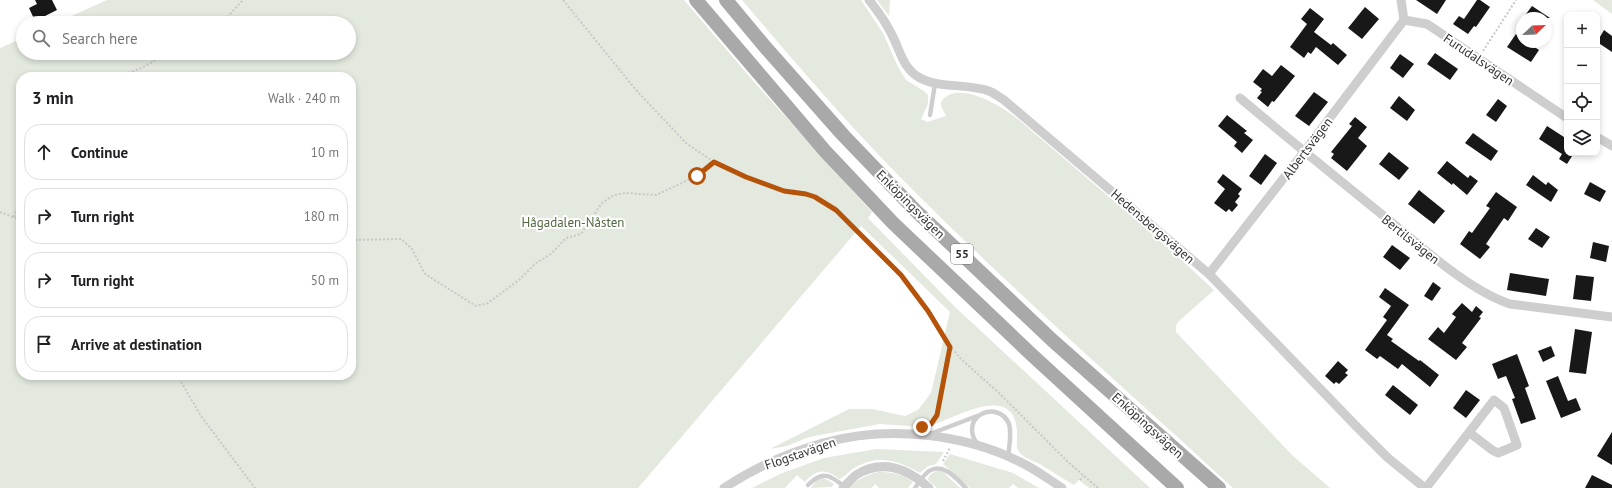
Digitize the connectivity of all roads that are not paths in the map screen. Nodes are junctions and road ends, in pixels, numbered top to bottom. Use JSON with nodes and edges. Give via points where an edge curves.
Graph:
{"nodes":[{"id":1,"x":696,"y":0,"type":"edge"},
{"id":2,"x":726,"y":0,"type":"edge"},
{"id":3,"x":869,"y":0,"type":"edge"},
{"id":4,"x":1401,"y":0,"type":"edge"},
{"id":5,"x":1404,"y":20,"type":"junction"},
{"id":6,"x":935,"y":84,"type":"junction"},
{"id":7,"x":1240,"y":98,"type":"dead end"},
{"id":8,"x":930,"y":115,"type":"dead end"},
{"id":9,"x":1564,"y":116,"type":"edge"},
{"id":10,"x":1600,"y":140,"type":"edge"},
{"id":11,"x":1612,"y":146,"type":"edge"},
{"id":12,"x":1304,"y":152,"type":"junction"},
{"id":13,"x":1209,"y":274,"type":"junction"},
{"id":14,"x":1612,"y":316,"type":"edge"},
{"id":15,"x":979,"y":415,"type":"junction"},
{"id":16,"x":1470,"y":433,"type":"junction"},
{"id":17,"x":925,"y":436,"type":"junction"},
{"id":18,"x":978,"y":446,"type":"junction"},
{"id":19,"x":1008,"y":458,"type":"junction"},
{"id":20,"x":921,"y":481,"type":"junction"},
{"id":21,"x":808,"y":485,"type":"dead end"},
{"id":22,"x":844,"y":487,"type":"edge"},
{"id":23,"x":724,"y":488,"type":"edge"},
{"id":24,"x":915,"y":488,"type":"edge"},
{"id":25,"x":929,"y":488,"type":"edge"},
{"id":26,"x":966,"y":488,"type":"edge"},
{"id":27,"x":1062,"y":488,"type":"edge"},
{"id":28,"x":1177,"y":488,"type":"edge"},
{"id":29,"x":1219,"y":488,"type":"edge"},
{"id":30,"x":1425,"y":488,"type":"edge"}],
"edges":[{"from":1,"to":28,"type":"main road","name":"Enköpingsvägen","number":"55","via":[[825,151],[893,223]]},
{"from":2,"to":29,"type":"main road","name":"Enköpingsvägen","number":"55","via":[[843,135],[916,210],[1052,340]]},
{"from":3,"to":6,"type":"street","name":"Hedensbergsvägen","via":[[892,34],[909,69],[919,78]]},
{"from":4,"to":5,"type":"street"},
{"from":5,"to":9,"type":"street","name":"Furudalsvägen","via":[[1427,24]]},
{"from":5,"to":12,"type":"street","name":"Albertsvägen"},
{"from":6,"to":8,"type":"lane"},
{"from":6,"to":13,"type":"street","name":"Hedensbergsvägen","via":[[989,91],[1004,100]]},
{"from":7,"to":12,"type":"street","name":"Bertilsvägen"},
{"from":10,"to":11,"type":"street"},
{"from":12,"to":13,"type":"street","name":"Albertsvägen"},
{"from":12,"to":14,"type":"street","name":"Bertilsvägen","via":[[1448,268],[1494,298],[1510,304]]},
{"from":13,"to":30,"type":"street","name":"Hedensbergsvägen","via":[[1388,458]]},
{"from":15,"to":17,"type":"lane"},
{"from":15,"to":18,"type":"lane","via":[[973,421],[971,429]]},
{"from":15,"to":19,"type":"lane","via":[[998,412],[1006,417],[1010,435]]},
{"from":16,"to":16,"type":"street","via":[[1494,400],[1504,408],[1517,445],[1498,453]]},
{"from":16,"to":30,"type":"street"},
{"from":17,"to":18,"type":"street","name":"Flogstavägen"},
{"from":17,"to":23,"type":"street","name":"Flogstavägen","via":[[884,434],[823,443],[774,460]]},
{"from":18,"to":19,"type":"street","name":"Flogstavägen"},
{"from":19,"to":27,"type":"street","name":"Flogstavägen","via":[[1026,465]]},
{"from":20,"to":22,"type":"street","via":[[904,470],[889,466],[872,468],[856,475]]},
{"from":20,"to":24,"type":"lane"},
{"from":20,"to":25,"type":"street"},
{"from":20,"to":26,"type":"lane","via":[[930,470],[938,468],[948,471]]},
{"from":21,"to":22,"type":"lane","via":[[822,475],[830,476]]}]}
